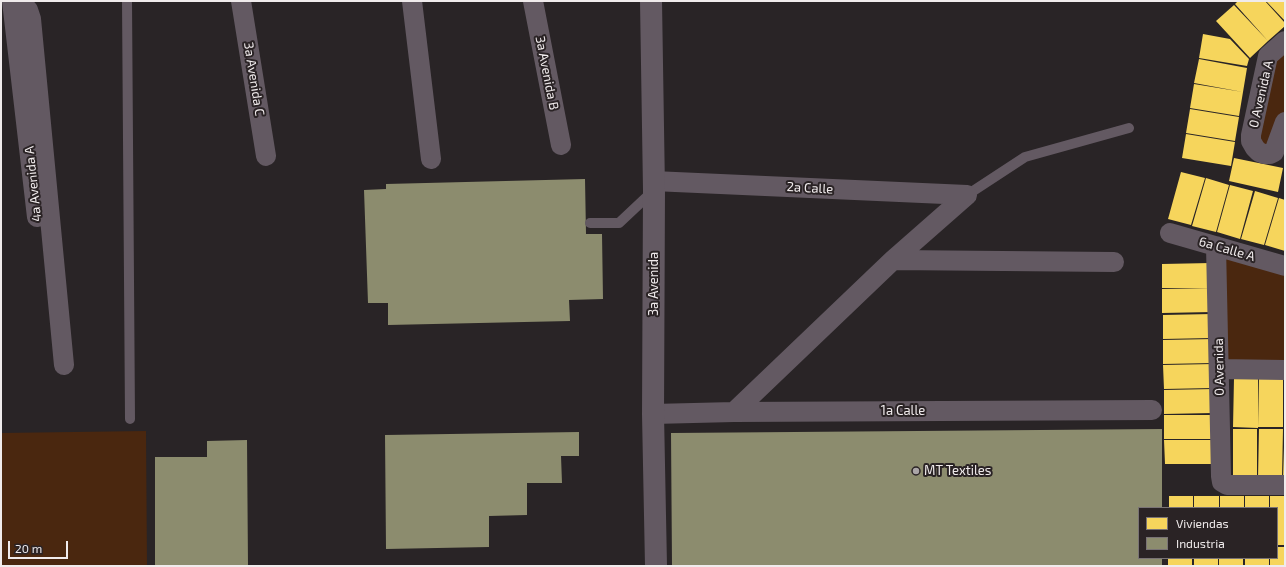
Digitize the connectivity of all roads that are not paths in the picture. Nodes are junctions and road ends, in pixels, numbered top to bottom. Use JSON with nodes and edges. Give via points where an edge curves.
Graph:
{"nodes":[{"id":1,"x":13,"y":1,"type":"edge"},
{"id":2,"x":127,"y":1,"type":"edge"},
{"id":3,"x":241,"y":1,"type":"edge"},
{"id":4,"x":412,"y":1,"type":"edge"},
{"id":5,"x":533,"y":1,"type":"edge"},
{"id":6,"x":651,"y":1,"type":"edge"},
{"id":7,"x":1285,"y":41,"type":"edge"},
{"id":8,"x":1285,"y":122,"type":"edge"},
{"id":9,"x":1129,"y":128,"type":"dead end"},
{"id":10,"x":561,"y":145,"type":"dead end"},
{"id":11,"x":266,"y":156,"type":"dead end"},
{"id":12,"x":431,"y":159,"type":"dead end"},
{"id":13,"x":653,"y":186,"type":"junction"},
{"id":14,"x":967,"y":195,"type":"junction"},
{"id":15,"x":590,"y":223,"type":"dead end"},
{"id":16,"x":1170,"y":233,"type":"dead end"},
{"id":17,"x":1216,"y":246,"type":"junction"},
{"id":18,"x":893,"y":260,"type":"junction"},
{"id":19,"x":1114,"y":262,"type":"dead end"},
{"id":20,"x":1285,"y":266,"type":"edge"},
{"id":21,"x":59,"y":366,"type":"dead end"},
{"id":22,"x":1219,"y":368,"type":"junction"},
{"id":23,"x":1285,"y":370,"type":"edge"},
{"id":24,"x":1152,"y":410,"type":"dead end"},
{"id":25,"x":734,"y":412,"type":"junction"},
{"id":26,"x":653,"y":414,"type":"junction"},
{"id":27,"x":130,"y":419,"type":"dead end"},
{"id":28,"x":1285,"y":485,"type":"edge"},
{"id":29,"x":656,"y":566,"type":"edge"}],
"edges":[{"from":1,"to":21,"type":"street","name":"4a Avenida A"},
{"from":2,"to":27,"type":"lane"},
{"from":3,"to":11,"type":"street","name":"3a Avenida C"},
{"from":4,"to":12,"type":"street"},
{"from":5,"to":10,"type":"street","name":"3a Avenida B"},
{"from":6,"to":13,"type":"street","name":"3a Avenida"},
{"from":7,"to":8,"type":"street","name":"0 Avenida A","via":[[1268,56],[1251,135],[1252,144],[1257,150],[1267,154],[1274,152]]},
{"from":9,"to":14,"type":"lane","via":[[1025,157]]},
{"from":13,"to":14,"type":"street","name":"2a Calle"},
{"from":13,"to":15,"type":"lane","via":[[619,223]]},
{"from":13,"to":26,"type":"street","name":"3a Avenida"},
{"from":14,"to":18,"type":"street"},
{"from":16,"to":17,"type":"street","name":"6a Calle A"},
{"from":17,"to":20,"type":"street","name":"6a Calle A"},
{"from":17,"to":22,"type":"street","name":"0 Avenida"},
{"from":18,"to":19,"type":"street"},
{"from":18,"to":25,"type":"street"},
{"from":22,"to":23,"type":"street"},
{"from":22,"to":28,"type":"street","name":"0 Avenida","via":[[1222,482],[1227,485]]},
{"from":24,"to":25,"type":"street","name":"1a Calle"},
{"from":25,"to":26,"type":"street","name":"1a Calle"},
{"from":26,"to":29,"type":"street","name":"3a Avenida"}]}
